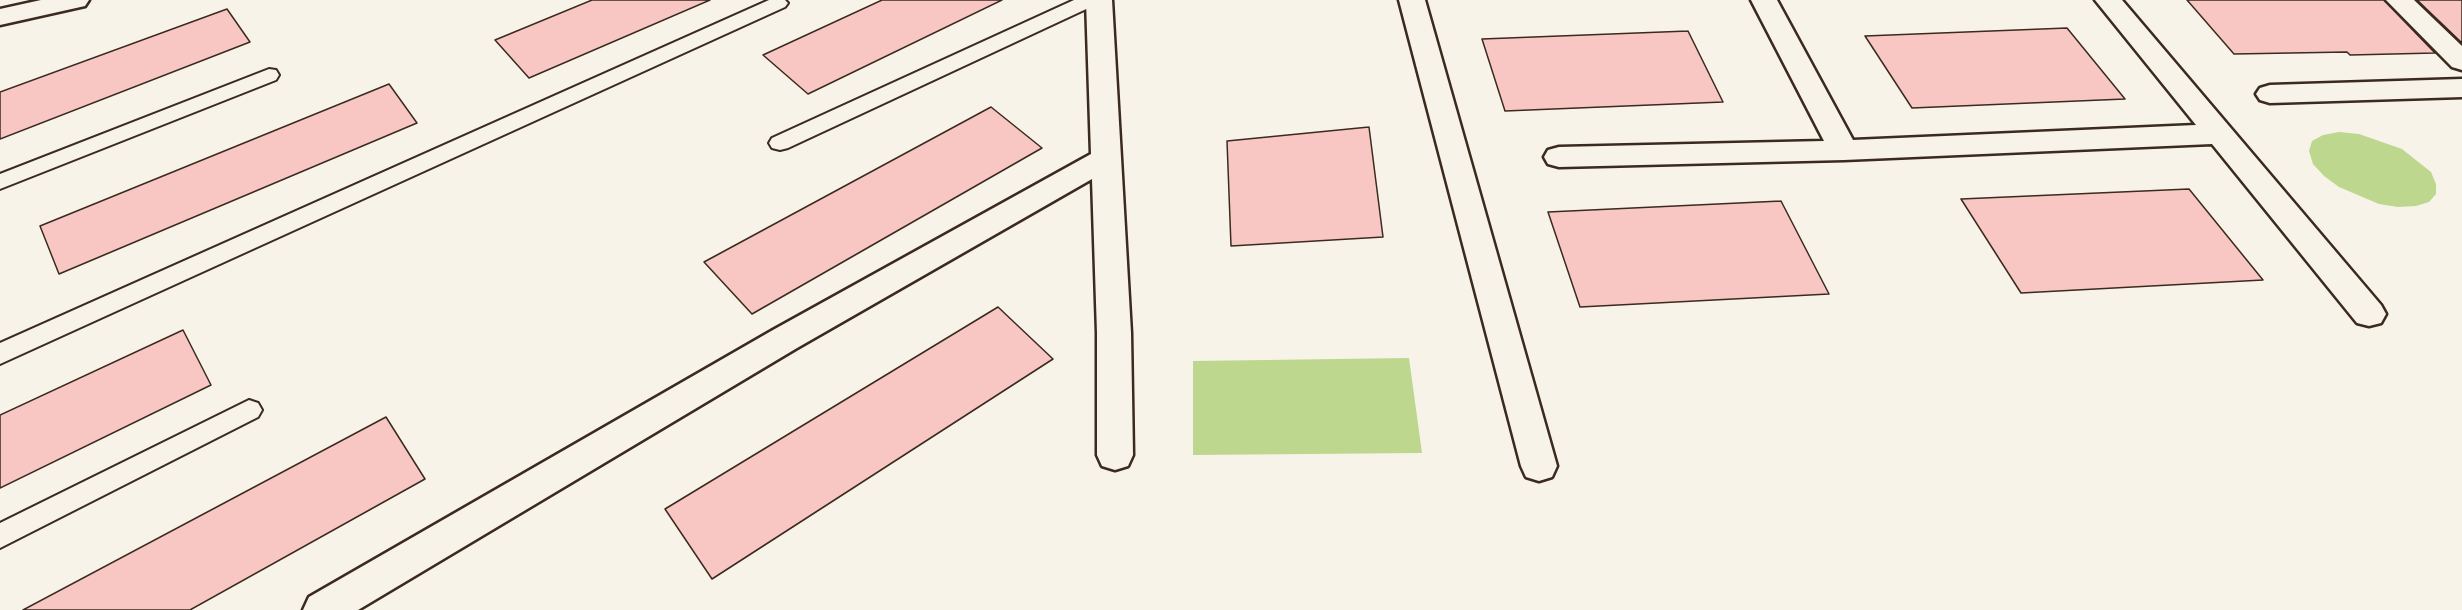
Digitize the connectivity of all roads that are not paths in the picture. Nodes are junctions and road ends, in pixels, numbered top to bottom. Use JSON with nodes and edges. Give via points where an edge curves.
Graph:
{"nodes":[{"id":1,"x":76,"y":0,"type":"edge"},
{"id":2,"x":1090,"y":0,"type":"edge"},
{"id":3,"x":1099,"y":0,"type":"edge"},
{"id":4,"x":1412,"y":0,"type":"edge"},
{"id":5,"x":1764,"y":0,"type":"edge"},
{"id":6,"x":2108,"y":0,"type":"edge"},
{"id":7,"x":2399,"y":0,"type":"edge"},
{"id":8,"x":778,"y":3,"type":"dead end"},
{"id":9,"x":0,"y":17,"type":"edge"},
{"id":10,"x":2462,"y":61,"type":"edge"},
{"id":11,"x":269,"y":75,"type":"dead end"},
{"id":12,"x":2462,"y":88,"type":"edge"},
{"id":13,"x":2270,"y":94,"type":"dead end"},
{"id":14,"x":2220,"y":134,"type":"junction"},
{"id":15,"x":780,"y":143,"type":"dead end"},
{"id":16,"x":1844,"y":150,"type":"junction"},
{"id":17,"x":1559,"y":157,"type":"dead end"},
{"id":18,"x":1105,"y":159,"type":"junction"},
{"id":19,"x":0,"y":182,"type":"edge"},
{"id":20,"x":2369,"y":315,"type":"dead end"},
{"id":21,"x":0,"y":354,"type":"edge"},
{"id":22,"x":249,"y":410,"type":"dead end"},
{"id":23,"x":1115,"y":455,"type":"dead end"},
{"id":24,"x":1539,"y":466,"type":"dead end"},
{"id":25,"x":0,"y":536,"type":"edge"},
{"id":26,"x":323,"y":610,"type":"edge"}],
"edges":[{"from":1,"to":9,"type":"street"},
{"from":2,"to":15,"type":"lane"},
{"from":3,"to":18,"type":"street"},
{"from":4,"to":24,"type":"street"},
{"from":5,"to":16,"type":"street"},
{"from":6,"to":14,"type":"street"},
{"from":7,"to":10,"type":"street"},
{"from":8,"to":21,"type":"lane"},
{"from":11,"to":19,"type":"lane"},
{"from":12,"to":13,"type":"street"},
{"from":14,"to":16,"type":"street"},
{"from":14,"to":20,"type":"street"},
{"from":16,"to":17,"type":"street"},
{"from":18,"to":23,"type":"street","via":[[1114,333]]},
{"from":18,"to":26,"type":"street","via":[[785,339]]},
{"from":22,"to":25,"type":"lane"}]}
